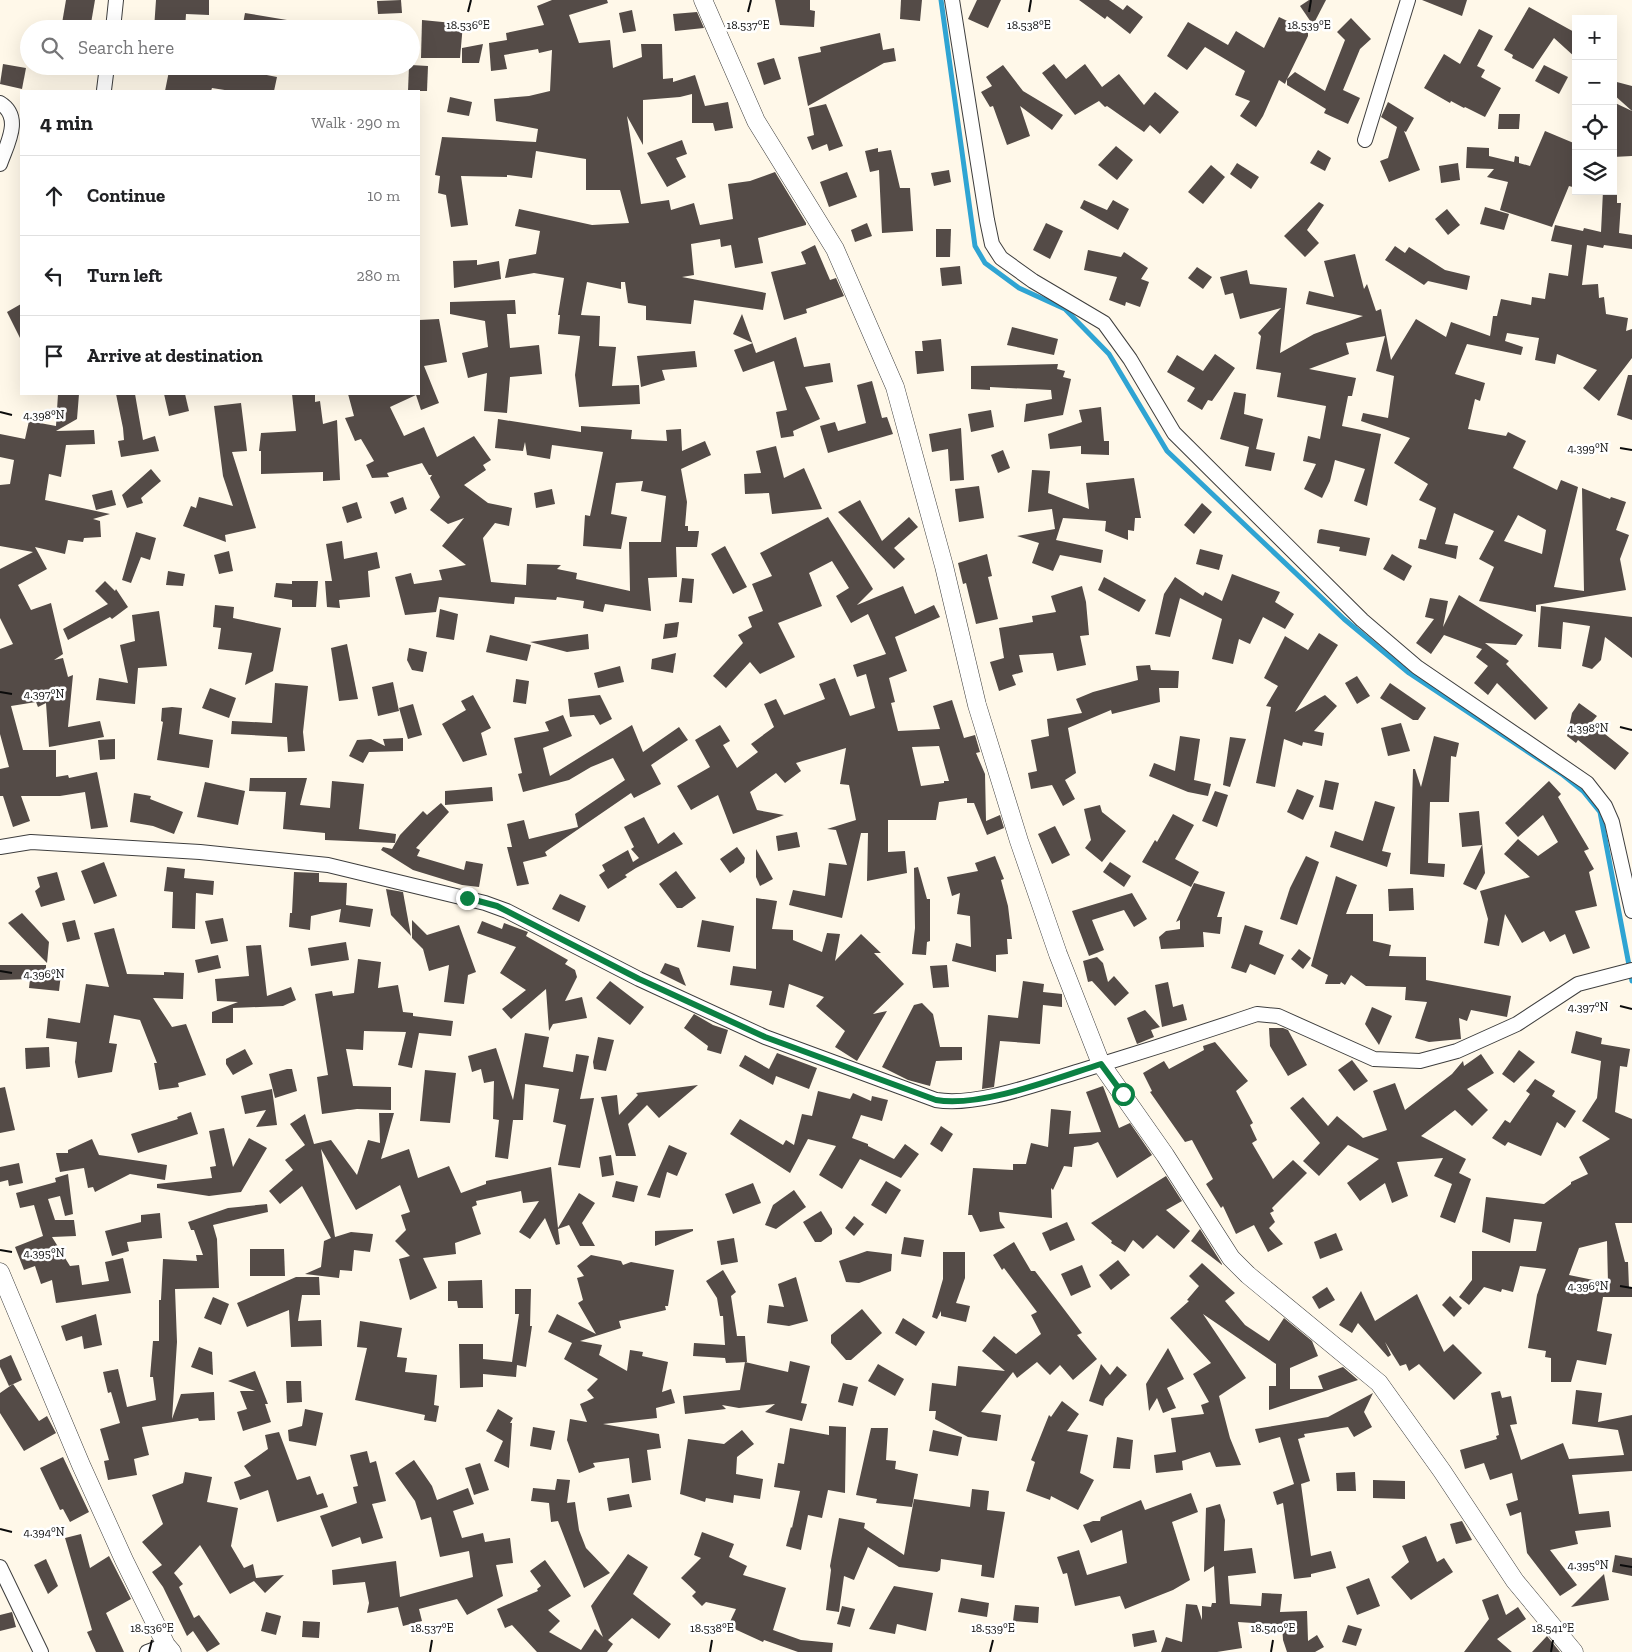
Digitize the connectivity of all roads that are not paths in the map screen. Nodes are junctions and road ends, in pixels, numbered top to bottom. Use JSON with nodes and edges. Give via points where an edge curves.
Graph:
{"nodes":[{"id":1,"x":116,"y":0,"type":"edge"},
{"id":2,"x":702,"y":0,"type":"edge"},
{"id":3,"x":952,"y":0,"type":"edge"},
{"id":4,"x":1408,"y":0,"type":"edge"},
{"id":5,"x":113,"y":20,"type":"edge"},
{"id":6,"x":106,"y":75,"type":"edge"},
{"id":7,"x":104,"y":90,"type":"dead end"},
{"id":8,"x":0,"y":103,"type":"edge"},
{"id":9,"x":1365,"y":140,"type":"dead end"},
{"id":10,"x":0,"y":164,"type":"edge"},
{"id":11,"x":0,"y":847,"type":"edge"},
{"id":12,"x":1632,"y":911,"type":"edge"},
{"id":13,"x":1632,"y":970,"type":"edge"},
{"id":14,"x":1101,"y":1064,"type":"junction"},
{"id":15,"x":0,"y":1272,"type":"edge"},
{"id":16,"x":0,"y":1567,"type":"edge"},
{"id":17,"x":169,"y":1648,"type":"edge"},
{"id":18,"x":41,"y":1652,"type":"edge"},
{"id":19,"x":148,"y":1652,"type":"edge"},
{"id":20,"x":1574,"y":1652,"type":"edge"}],
"edges":[{"from":1,"to":5,"type":"street"},
{"from":2,"to":14,"type":"street","via":[[756,121],[835,249],[895,387],[944,566],[977,704],[1018,841]]},
{"from":3,"to":12,"type":"street","via":[[987,220],[992,244],[1001,258],[1104,323],[1130,359],[1174,433],[1362,620],[1417,667],[1587,783],[1605,806],[1612,822]]},
{"from":4,"to":9,"type":"street"},
{"from":6,"to":7,"type":"street"},
{"from":8,"to":10,"type":"street","via":[[12,116],[12,127]]},
{"from":11,"to":14,"type":"street","via":[[31,842],[200,852],[328,865],[486,903],[765,1037],[936,1100],[963,1102],[1028,1087]]},
{"from":13,"to":14,"type":"street","via":[[1578,984],[1517,1024],[1457,1051],[1420,1061],[1374,1058],[1278,1016],[1257,1014]]},
{"from":14,"to":20,"type":"street","via":[[1165,1155],[1231,1258],[1379,1383],[1515,1581]]},
{"from":15,"to":17,"type":"street","via":[[81,1465]]},
{"from":16,"to":18,"type":"street"},
{"from":17,"to":19,"type":"street"}]}
